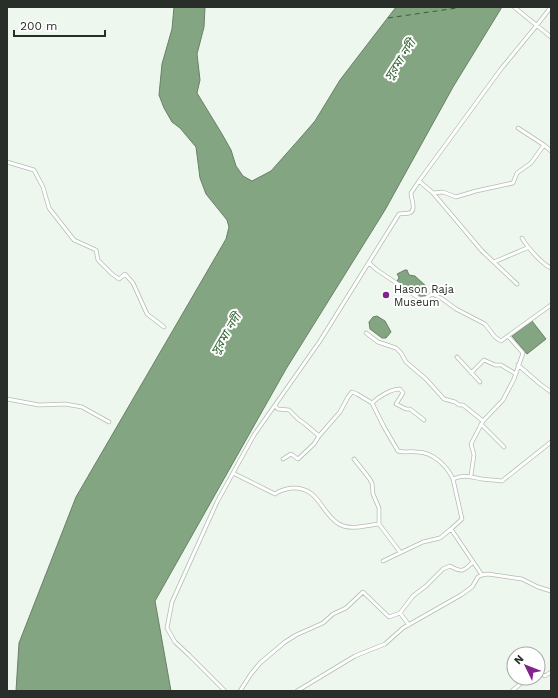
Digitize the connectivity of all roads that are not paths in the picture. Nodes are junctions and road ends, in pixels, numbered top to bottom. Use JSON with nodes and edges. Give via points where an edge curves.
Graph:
{"nodes":[{"id":1,"x":514,"y":7,"type":"edge"},
{"id":2,"x":551,"y":7,"type":"edge"},
{"id":3,"x":537,"y":25,"type":"junction"},
{"id":4,"x":551,"y":37,"type":"edge"},
{"id":5,"x":518,"y":128,"type":"dead end"},
{"id":6,"x":544,"y":145,"type":"junction"},
{"id":7,"x":551,"y":151,"type":"edge"},
{"id":8,"x":7,"y":162,"type":"edge"},
{"id":9,"x":419,"y":181,"type":"junction"},
{"id":10,"x":433,"y":193,"type":"junction"},
{"id":11,"x":522,"y":238,"type":"dead end"},
{"id":12,"x":527,"y":248,"type":"junction"},
{"id":13,"x":494,"y":262,"type":"junction"},
{"id":14,"x":369,"y":263,"type":"junction"},
{"id":15,"x":551,"y":268,"type":"edge"},
{"id":16,"x":517,"y":284,"type":"dead end"},
{"id":17,"x":551,"y":305,"type":"edge"},
{"id":18,"x":164,"y":327,"type":"dead end"},
{"id":19,"x":366,"y":333,"type":"dead end"},
{"id":20,"x":508,"y":336,"type":"junction"},
{"id":21,"x":457,"y":357,"type":"dead end"},
{"id":22,"x":518,"y":365,"type":"junction"},
{"id":23,"x":472,"y":373,"type":"junction"},
{"id":24,"x":516,"y":374,"type":"junction"},
{"id":25,"x":480,"y":382,"type":"dead end"},
{"id":26,"x":551,"y":392,"type":"edge"},
{"id":27,"x":7,"y":399,"type":"edge"},
{"id":28,"x":372,"y":403,"type":"junction"},
{"id":29,"x":275,"y":406,"type":"junction"},
{"id":30,"x":424,"y":420,"type":"dead end"},
{"id":31,"x":109,"y":422,"type":"dead end"},
{"id":32,"x":482,"y":422,"type":"junction"},
{"id":33,"x":320,"y":436,"type":"junction"},
{"id":34,"x":551,"y":442,"type":"edge"},
{"id":35,"x":504,"y":447,"type":"dead end"},
{"id":36,"x":283,"y":459,"type":"dead end"},
{"id":37,"x":354,"y":459,"type":"dead end"},
{"id":38,"x":233,"y":473,"type":"junction"},
{"id":39,"x":471,"y":476,"type":"junction"},
{"id":40,"x":454,"y":479,"type":"junction"},
{"id":41,"x":379,"y":524,"type":"junction"},
{"id":42,"x":451,"y":529,"type":"junction"},
{"id":43,"x":400,"y":552,"type":"junction"},
{"id":44,"x":383,"y":561,"type":"dead end"},
{"id":45,"x":473,"y":562,"type":"junction"},
{"id":46,"x":482,"y":575,"type":"junction"},
{"id":47,"x":551,"y":591,"type":"edge"},
{"id":48,"x":400,"y":614,"type":"junction"},
{"id":49,"x":409,"y":625,"type":"junction"},
{"id":50,"x":225,"y":691,"type":"edge"},
{"id":51,"x":240,"y":691,"type":"edge"},
{"id":52,"x":297,"y":691,"type":"edge"}],
"edges":[{"from":1,"to":3,"type":"street"},
{"from":2,"to":3,"type":"street"},
{"from":3,"to":4,"type":"street"},
{"from":3,"to":9,"type":"street","via":[[501,69]]},
{"from":5,"to":6,"type":"street"},
{"from":6,"to":7,"type":"street"},
{"from":6,"to":10,"type":"street","via":[[531,163],[517,173],[513,182],[456,197],[443,192]]},
{"from":8,"to":18,"type":"street","via":[[34,170],[43,187],[49,208],[74,240],[96,250],[98,260],[119,279],[125,274],[133,284],[147,314]]},
{"from":9,"to":10,"type":"street"},
{"from":9,"to":14,"type":"street","via":[[411,193],[412,211],[399,214]]},
{"from":10,"to":13,"type":"street"},
{"from":11,"to":12,"type":"street"},
{"from":12,"to":13,"type":"street"},
{"from":12,"to":15,"type":"street"},
{"from":13,"to":16,"type":"street"},
{"from":14,"to":20,"type":"street","via":[[420,299],[432,294],[485,324],[501,341]]},
{"from":14,"to":29,"type":"street"},
{"from":17,"to":20,"type":"street"},
{"from":19,"to":32,"type":"street","via":[[378,342],[396,348],[406,362],[444,399],[463,404]]},
{"from":20,"to":22,"type":"street","via":[[523,353]]},
{"from":21,"to":23,"type":"street"},
{"from":22,"to":24,"type":"street"},
{"from":22,"to":26,"type":"street"},
{"from":23,"to":24,"type":"street","via":[[484,360],[501,365]]},
{"from":23,"to":25,"type":"street"},
{"from":24,"to":32,"type":"street","via":[[503,400]]},
{"from":27,"to":31,"type":"street","via":[[82,407]]},
{"from":28,"to":30,"type":"street","via":[[394,389],[400,389],[403,393],[396,404],[406,410],[410,409]]},
{"from":28,"to":33,"type":"street","via":[[352,392],[340,412]]},
{"from":28,"to":40,"type":"street","via":[[398,451],[427,454],[439,460]]},
{"from":29,"to":33,"type":"street","via":[[289,410]]},
{"from":29,"to":38,"type":"street","via":[[254,435]]},
{"from":32,"to":35,"type":"street"},
{"from":32,"to":39,"type":"street","via":[[471,444],[474,455]]},
{"from":33,"to":36,"type":"street","via":[[298,459],[292,454]]},
{"from":34,"to":39,"type":"street","via":[[502,481]]},
{"from":37,"to":41,"type":"street","via":[[372,483]]},
{"from":38,"to":41,"type":"street","via":[[275,494],[295,488],[309,491],[339,525],[356,527]]},
{"from":38,"to":50,"type":"street","via":[[175,594],[167,628],[175,642]]},
{"from":39,"to":40,"type":"street","via":[[465,475]]},
{"from":40,"to":42,"type":"street","via":[[462,517]]},
{"from":41,"to":43,"type":"street"},
{"from":42,"to":43,"type":"street","via":[[440,538]]},
{"from":42,"to":45,"type":"street"},
{"from":43,"to":44,"type":"street"},
{"from":45,"to":46,"type":"street"},
{"from":45,"to":48,"type":"street","via":[[466,570],[458,571],[450,566],[443,569],[413,596]]},
{"from":46,"to":47,"type":"street","via":[[522,579]]},
{"from":46,"to":49,"type":"street","via":[[472,588]]},
{"from":48,"to":49,"type":"street"},
{"from":48,"to":51,"type":"street","via":[[389,617],[363,592],[346,608],[333,614],[323,623],[285,642],[260,663]]},
{"from":49,"to":52,"type":"street","via":[[385,644],[355,656]]}]}
